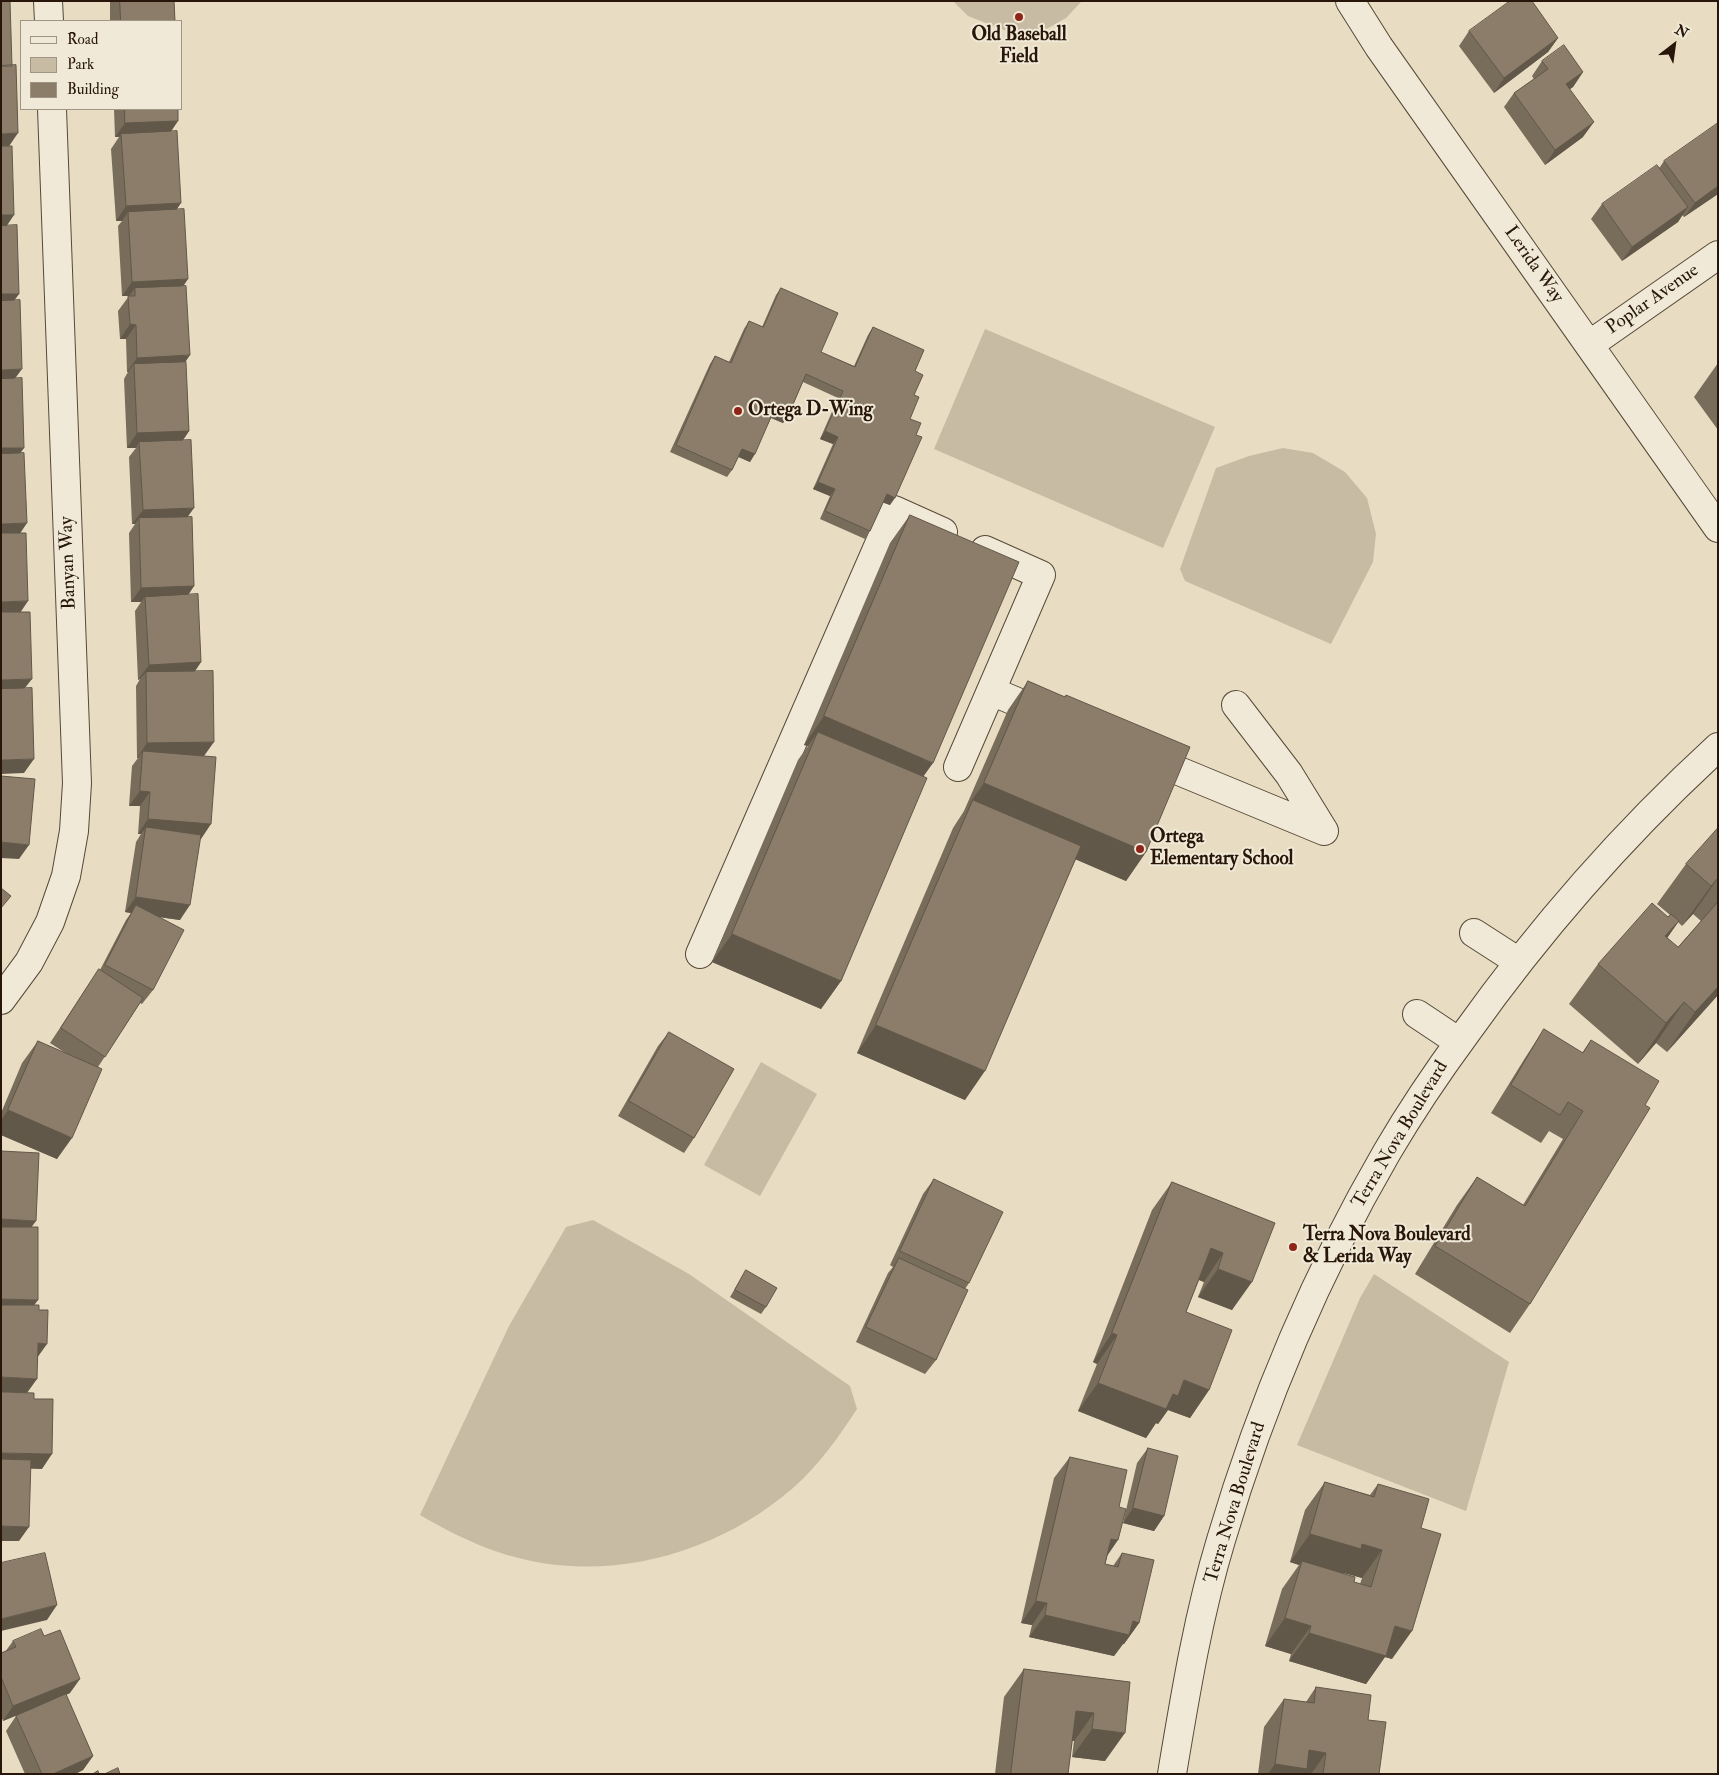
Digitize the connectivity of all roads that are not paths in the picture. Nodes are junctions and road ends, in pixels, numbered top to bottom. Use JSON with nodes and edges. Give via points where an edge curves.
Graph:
{"nodes":[{"id":1,"x":48,"y":1,"type":"edge"},
{"id":2,"x":1350,"y":1,"type":"edge"},
{"id":3,"x":49,"y":20,"type":"edge"},
{"id":4,"x":52,"y":110,"type":"edge"},
{"id":5,"x":1718,"y":256,"type":"edge"},
{"id":6,"x":1589,"y":344,"type":"junction"},
{"id":7,"x":1718,"y":528,"type":"edge"},
{"id":8,"x":991,"y":691,"type":"junction"},
{"id":9,"x":1236,"y":705,"type":"dead end"},
{"id":10,"x":1071,"y":725,"type":"edge"},
{"id":11,"x":1718,"y":747,"type":"edge"},
{"id":12,"x":1125,"y":748,"type":"edge"},
{"id":13,"x":958,"y":767,"type":"dead end"},
{"id":14,"x":1474,"y":933,"type":"dead end"},
{"id":15,"x":700,"y":954,"type":"dead end"},
{"id":16,"x":1519,"y":962,"type":"junction"},
{"id":17,"x":1,"y":1000,"type":"edge"},
{"id":18,"x":1417,"y":1014,"type":"dead end"},
{"id":19,"x":1459,"y":1042,"type":"junction"},
{"id":20,"x":1172,"y":1774,"type":"edge"}],
"edges":[{"from":1,"to":3,"type":"street"},
{"from":2,"to":6,"type":"street","name":"Lerida Way"},
{"from":4,"to":17,"type":"street","name":"Banyan Way","via":[[77,783],[74,831],[66,876],[50,922],[29,962]]},
{"from":5,"to":6,"type":"street","name":"Poplar Avenue"},
{"from":6,"to":7,"type":"street","name":"Lerida Way"},
{"from":8,"to":10,"type":"street"},
{"from":8,"to":13,"type":"street"},
{"from":8,"to":15,"type":"street","via":[[1041,575],[894,510]]},
{"from":9,"to":12,"type":"street","via":[[1289,774],[1324,832]]},
{"from":11,"to":16,"type":"street","name":"Terra Nova Boulevard","via":[[1648,814],[1540,934]]},
{"from":14,"to":16,"type":"street"},
{"from":16,"to":19,"type":"street","name":"Terra Nova Boulevard"},
{"from":18,"to":19,"type":"street"},
{"from":19,"to":20,"type":"street","name":"Terra Nova Boulevard","via":[[1388,1150],[1347,1225],[1310,1300],[1276,1382],[1220,1543],[1200,1623]]}]}
